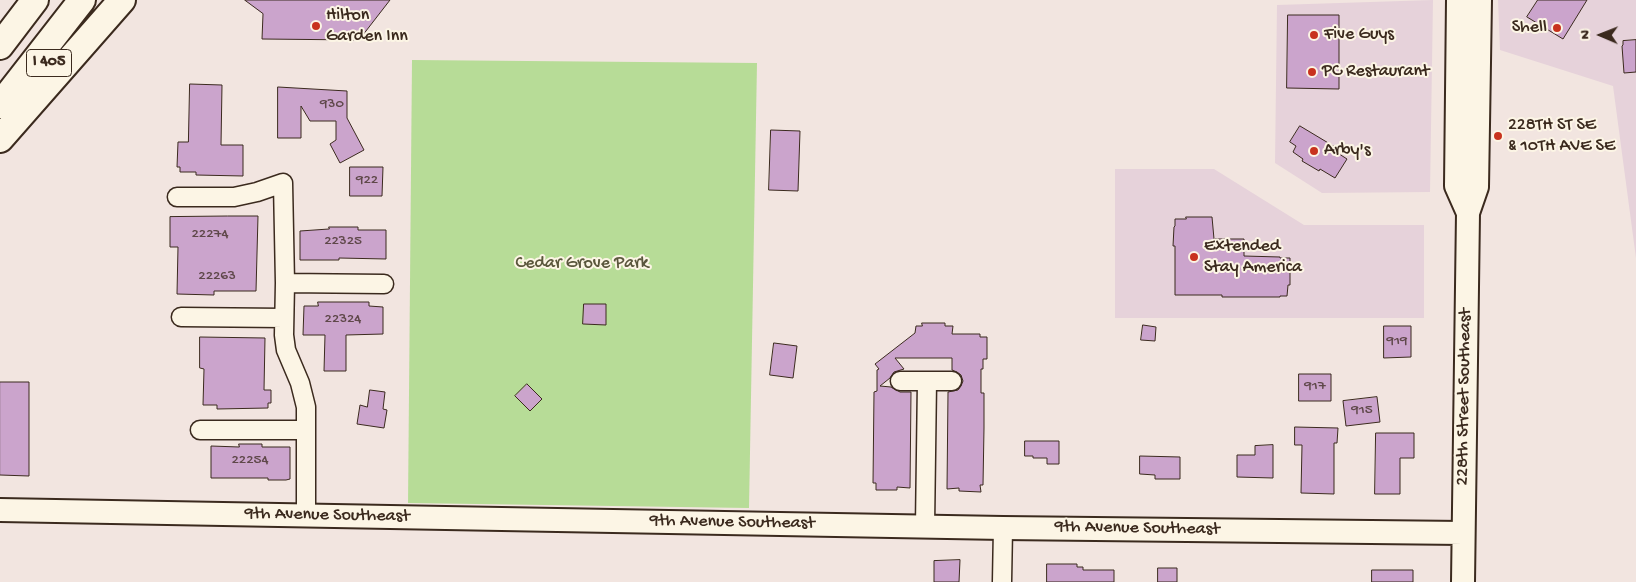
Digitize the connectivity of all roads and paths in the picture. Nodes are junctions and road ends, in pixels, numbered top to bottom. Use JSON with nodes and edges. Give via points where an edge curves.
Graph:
{"nodes":[{"id":1,"x":22,"y":0,"type":"edge"},
{"id":2,"x":35,"y":0,"type":"edge"},
{"id":3,"x":82,"y":0,"type":"edge"},
{"id":4,"x":98,"y":0,"type":"edge"},
{"id":5,"x":122,"y":0,"type":"edge"},
{"id":6,"x":1458,"y":0,"type":"edge"},
{"id":7,"x":1480,"y":0,"type":"edge"},
{"id":8,"x":0,"y":28,"type":"edge"},
{"id":9,"x":0,"y":46,"type":"edge"},
{"id":10,"x":0,"y":104,"type":"edge"},
{"id":11,"x":0,"y":126,"type":"edge"},
{"id":12,"x":0,"y":139,"type":"edge"},
{"id":13,"x":177,"y":196,"type":"dead end"},
{"id":14,"x":1468,"y":213,"type":"junction"},
{"id":15,"x":285,"y":283,"type":"junction"},
{"id":16,"x":384,"y":284,"type":"dead end"},
{"id":17,"x":181,"y":317,"type":"dead end"},
{"id":18,"x":284,"y":318,"type":"junction"},
{"id":19,"x":900,"y":381,"type":"dead end"},
{"id":20,"x":927,"y":381,"type":"junction"},
{"id":21,"x":952,"y":381,"type":"dead end"},
{"id":22,"x":200,"y":430,"type":"dead end"},
{"id":23,"x":306,"y":430,"type":"junction"},
{"id":24,"x":0,"y":510,"type":"edge"},
{"id":25,"x":306,"y":516,"type":"junction"},
{"id":26,"x":925,"y":526,"type":"junction"},
{"id":27,"x":1003,"y":528,"type":"junction"},
{"id":28,"x":1464,"y":533,"type":"junction"},
{"id":29,"x":1002,"y":582,"type":"edge"},
{"id":30,"x":1463,"y":582,"type":"edge"}],
"edges":[{"from":1,"to":8,"type":"highway"},
{"from":2,"to":9,"type":"highway","number":"I 405"},
{"from":3,"to":10,"type":"highway","number":"I 405"},
{"from":4,"to":11,"type":"highway","number":"I 405"},
{"from":5,"to":12,"type":"highway"},
{"from":6,"to":14,"type":"main road","name":"228th Street Southeast","via":[[1456,186]]},
{"from":7,"to":14,"type":"main road","name":"228th Street Southeast","via":[[1477,186]]},
{"from":13,"to":15,"type":"street","via":[[234,197],[283,183]]},
{"from":14,"to":28,"type":"main road","name":"228th Street Southeast"},
{"from":15,"to":16,"type":"street"},
{"from":15,"to":18,"type":"street"},
{"from":17,"to":18,"type":"street"},
{"from":18,"to":23,"type":"street","via":[[286,350],[306,406]]},
{"from":19,"to":20,"type":"street"},
{"from":20,"to":21,"type":"street"},
{"from":20,"to":26,"type":"street"},
{"from":22,"to":23,"type":"street"},
{"from":23,"to":25,"type":"street"},
{"from":24,"to":25,"type":"main road","name":"9th Avenue Southeast"},
{"from":25,"to":26,"type":"main road","name":"9th Avenue Southeast"},
{"from":26,"to":27,"type":"main road","name":"9th Avenue Southeast"},
{"from":27,"to":28,"type":"main road","name":"9th Avenue Southeast"},
{"from":27,"to":29,"type":"street"},
{"from":28,"to":30,"type":"main road","name":"228th Street Southeast"}]}
